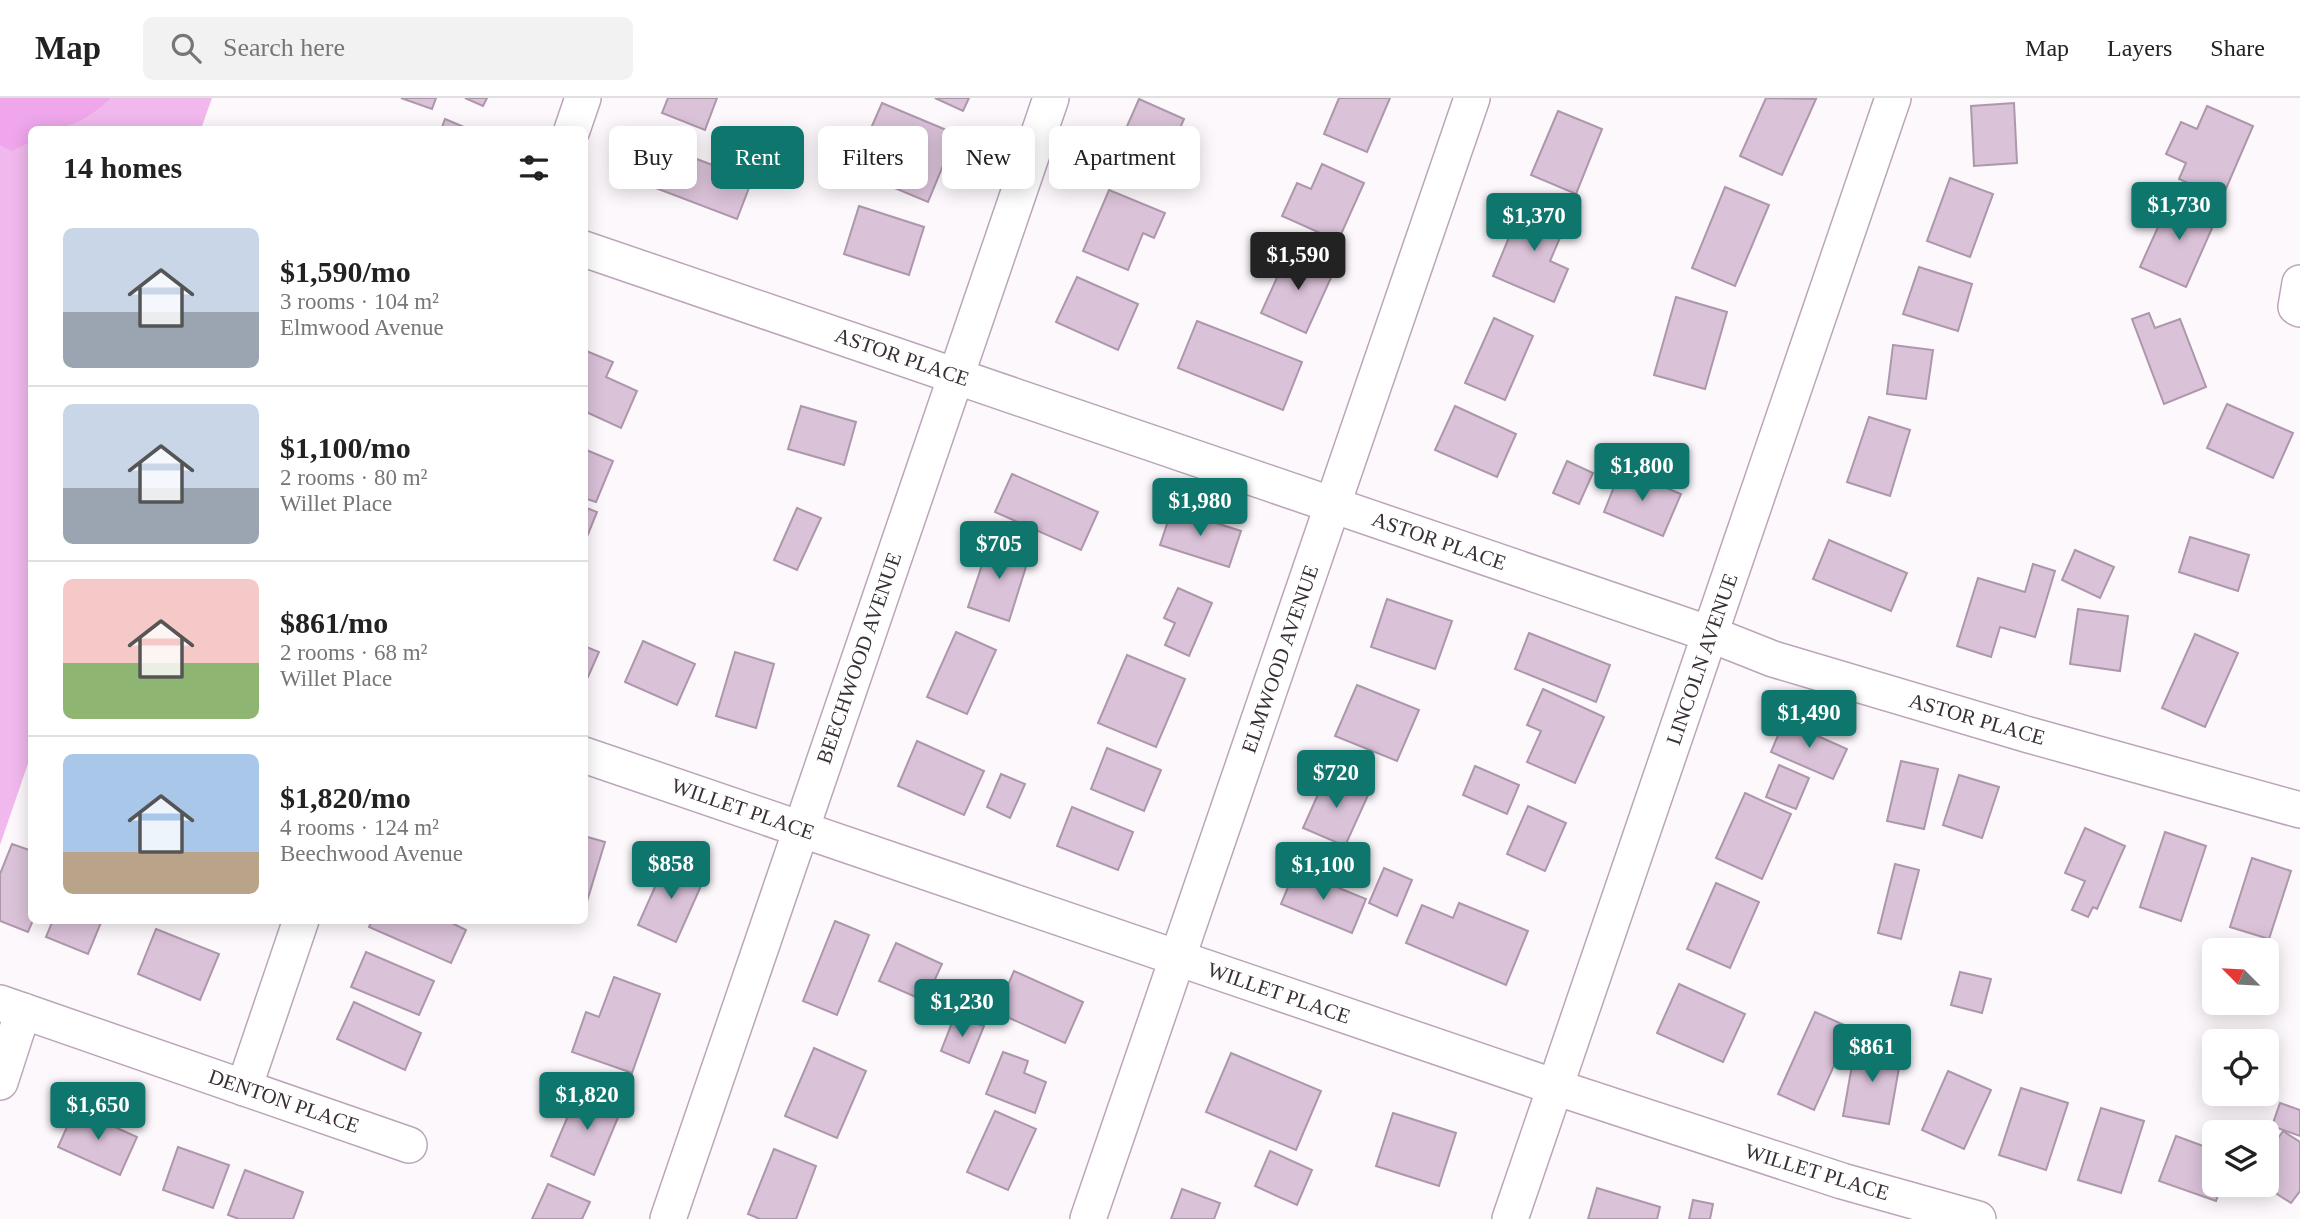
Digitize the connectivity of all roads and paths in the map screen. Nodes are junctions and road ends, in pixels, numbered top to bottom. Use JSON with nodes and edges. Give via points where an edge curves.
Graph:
{"nodes":[{"id":1,"x":583,"y":98,"type":"edge"},
{"id":2,"x":1051,"y":98,"type":"edge"},
{"id":3,"x":1472,"y":98,"type":"edge"},
{"id":4,"x":1893,"y":98,"type":"edge"},
{"id":5,"x":573,"y":126,"type":"edge"},
{"id":6,"x":588,"y":249,"type":"edge"},
{"id":7,"x":2300,"y":283,"type":"edge"},
{"id":8,"x":2300,"y":309,"type":"edge"},
{"id":9,"x":956,"y":376,"type":"junction"},
{"id":10,"x":1333,"y":505,"type":"junction"},
{"id":11,"x":1710,"y":634,"type":"junction"},
{"id":12,"x":588,"y":756,"type":"edge"},
{"id":13,"x":2300,"y":810,"type":"edge"},
{"id":14,"x":801,"y":829,"type":"junction"},
{"id":15,"x":300,"y":924,"type":"edge"},
{"id":16,"x":1177,"y":958,"type":"junction"},
{"id":17,"x":12,"y":1007,"type":"edge"},
{"id":18,"x":0,"y":1082,"type":"edge"},
{"id":19,"x":1555,"y":1087,"type":"junction"},
{"id":20,"x":244,"y":1088,"type":"junction"},
{"id":21,"x":409,"y":1145,"type":"dead end"},
{"id":22,"x":668,"y":1219,"type":"edge"},
{"id":23,"x":1088,"y":1219,"type":"edge"},
{"id":24,"x":1510,"y":1219,"type":"edge"},
{"id":25,"x":1978,"y":1219,"type":"edge"}],
"edges":[{"from":1,"to":5,"type":"street"},
{"from":2,"to":9,"type":"street","name":"BEECHWOOD AVENUE"},
{"from":3,"to":10,"type":"street","name":"ELMWOOD AVENUE"},
{"from":4,"to":11,"type":"street","name":"LINCOLN AVENUE"},
{"from":6,"to":9,"type":"street","name":"ASTOR PLACE"},
{"from":7,"to":8,"type":"street","via":[[2296,307]]},
{"from":9,"to":10,"type":"street","name":"ASTOR PLACE"},
{"from":9,"to":14,"type":"street","name":"BEECHWOOD AVENUE"},
{"from":10,"to":11,"type":"street","name":"ASTOR PLACE"},
{"from":10,"to":16,"type":"street","name":"ELMWOOD AVENUE"},
{"from":11,"to":13,"type":"street","name":"ASTOR PLACE","via":[[1773,659]]},
{"from":11,"to":19,"type":"street","name":"LINCOLN AVENUE"},
{"from":12,"to":14,"type":"street","name":"WILLET PLACE"},
{"from":14,"to":16,"type":"street","name":"WILLET PLACE"},
{"from":14,"to":22,"type":"street","name":"BEECHWOOD AVENUE"},
{"from":15,"to":20,"type":"street"},
{"from":16,"to":19,"type":"street","name":"WILLET PLACE"},
{"from":16,"to":23,"type":"street","name":"ELMWOOD AVENUE"},
{"from":17,"to":18,"type":"street"},
{"from":17,"to":20,"type":"street","name":"DENTON PLACE"},
{"from":19,"to":24,"type":"street","name":"LINCOLN AVENUE"},
{"from":19,"to":25,"type":"street","name":"WILLET PLACE","via":[[1842,1181]]},
{"from":20,"to":21,"type":"street","name":"DENTON PLACE"}]}
